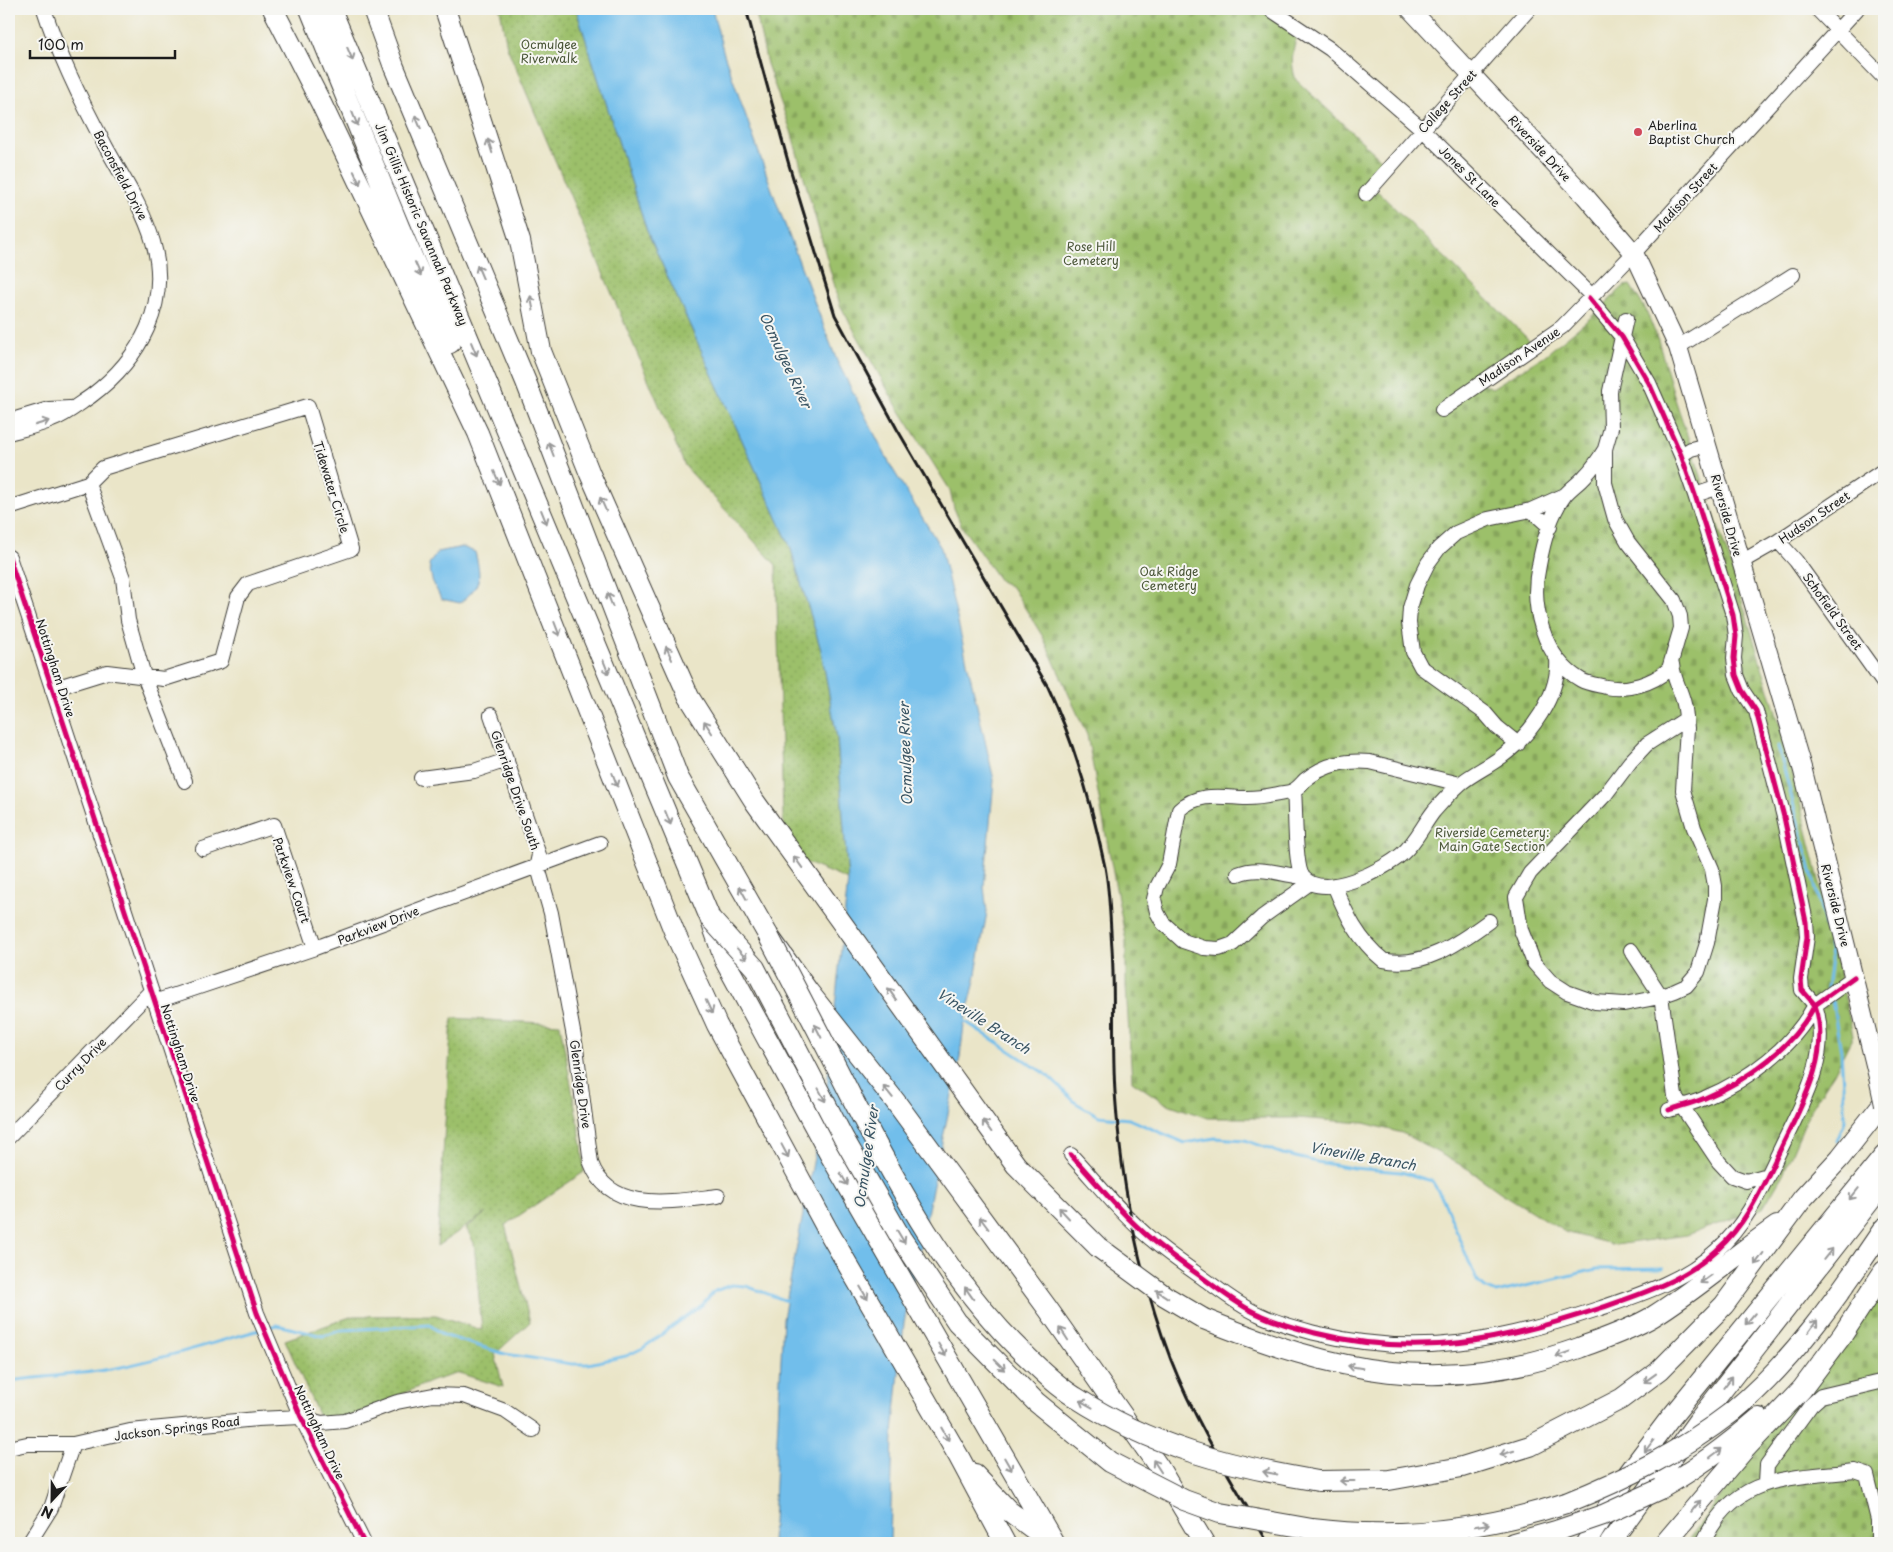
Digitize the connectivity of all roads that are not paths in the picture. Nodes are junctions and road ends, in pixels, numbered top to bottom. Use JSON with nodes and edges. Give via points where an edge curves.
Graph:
{"nodes":[{"id":1,"x":44,"y":9,"type":"edge"},
{"id":2,"x":273,"y":9,"type":"edge"},
{"id":3,"x":286,"y":9,"type":"edge"},
{"id":4,"x":310,"y":9,"type":"edge"},
{"id":5,"x":331,"y":9,"type":"edge"},
{"id":6,"x":373,"y":9,"type":"edge"},
{"id":7,"x":445,"y":9,"type":"edge"},
{"id":8,"x":1270,"y":9,"type":"edge"},
{"id":9,"x":1410,"y":9,"type":"edge"},
{"id":10,"x":1529,"y":9,"type":"edge"},
{"id":11,"x":1817,"y":9,"type":"edge"},
{"id":12,"x":1857,"y":9,"type":"edge"},
{"id":13,"x":1837,"y":30,"type":"junction"},
{"id":14,"x":1471,"y":74,"type":"junction"},
{"id":15,"x":1884,"y":78,"type":"edge"},
{"id":16,"x":321,"y":103,"type":"junction"},
{"id":17,"x":1422,"y":129,"type":"junction"},
{"id":18,"x":1366,"y":194,"type":"dead end"},
{"id":19,"x":1634,"y":253,"type":"junction"},
{"id":20,"x":1794,"y":275,"type":"dead end"},
{"id":21,"x":1590,"y":297,"type":"junction"},
{"id":22,"x":1626,"y":319,"type":"dead end"},
{"id":23,"x":1622,"y":337,"type":"junction"},
{"id":24,"x":1678,"y":347,"type":"junction"},
{"id":25,"x":73,"y":408,"type":"junction"},
{"id":26,"x":1442,"y":410,"type":"dead end"},
{"id":27,"x":9,"y":421,"type":"edge"},
{"id":28,"x":9,"y":433,"type":"edge"},
{"id":29,"x":478,"y":433,"type":"junction"},
{"id":30,"x":1707,"y":445,"type":"junction"},
{"id":31,"x":1605,"y":449,"type":"junction"},
{"id":32,"x":1681,"y":455,"type":"junction"},
{"id":33,"x":1884,"y":470,"type":"edge"},
{"id":34,"x":1586,"y":476,"type":"junction"},
{"id":35,"x":88,"y":483,"type":"junction"},
{"id":36,"x":1605,"y":483,"type":"junction"},
{"id":37,"x":1719,"y":487,"type":"junction"},
{"id":38,"x":1565,"y":495,"type":"junction"},
{"id":39,"x":1695,"y":495,"type":"junction"},
{"id":40,"x":9,"y":508,"type":"edge"},
{"id":41,"x":1531,"y":510,"type":"junction"},
{"id":42,"x":1550,"y":527,"type":"junction"},
{"id":43,"x":1778,"y":541,"type":"junction"},
{"id":44,"x":9,"y":557,"type":"edge"},
{"id":45,"x":1741,"y":562,"type":"junction"},
{"id":46,"x":1558,"y":658,"type":"junction"},
{"id":47,"x":1672,"y":664,"type":"junction"},
{"id":48,"x":144,"y":676,"type":"junction"},
{"id":49,"x":1576,"y":677,"type":"junction"},
{"id":50,"x":1556,"y":683,"type":"junction"},
{"id":51,"x":1884,"y":684,"type":"edge"},
{"id":52,"x":52,"y":689,"type":"junction"},
{"id":53,"x":491,"y":715,"type":"dead end"},
{"id":54,"x":1686,"y":719,"type":"junction"},
{"id":55,"x":1518,"y":744,"type":"junction"},
{"id":56,"x":507,"y":760,"type":"junction"},
{"id":57,"x":421,"y":778,"type":"dead end"},
{"id":58,"x":185,"y":781,"type":"dead end"},
{"id":59,"x":1460,"y":784,"type":"junction"},
{"id":60,"x":1294,"y":791,"type":"junction"},
{"id":61,"x":600,"y":842,"type":"dead end"},
{"id":62,"x":203,"y":849,"type":"dead end"},
{"id":63,"x":537,"y":864,"type":"junction"},
{"id":64,"x":1238,"y":874,"type":"dead end"},
{"id":65,"x":1306,"y":879,"type":"junction"},
{"id":66,"x":1334,"y":885,"type":"junction"},
{"id":67,"x":710,"y":918,"type":"junction"},
{"id":68,"x":1489,"y":921,"type":"dead end"},
{"id":69,"x":768,"y":935,"type":"junction"},
{"id":70,"x":315,"y":948,"type":"junction"},
{"id":71,"x":1631,"y":950,"type":"dead end"},
{"id":72,"x":1854,"y":977,"type":"junction"},
{"id":73,"x":1660,"y":996,"type":"junction"},
{"id":74,"x":153,"y":997,"type":"junction"},
{"id":75,"x":1815,"y":1005,"type":"junction"},
{"id":76,"x":1884,"y":1104,"type":"edge"},
{"id":77,"x":1675,"y":1108,"type":"junction"},
{"id":78,"x":9,"y":1137,"type":"edge"},
{"id":79,"x":1071,"y":1155,"type":"dead end"},
{"id":80,"x":1884,"y":1156,"type":"edge"},
{"id":81,"x":1768,"y":1175,"type":"junction"},
{"id":82,"x":1884,"y":1182,"type":"edge"},
{"id":83,"x":718,"y":1196,"type":"dead end"},
{"id":84,"x":1787,"y":1219,"type":"junction"},
{"id":85,"x":1884,"y":1228,"type":"edge"},
{"id":86,"x":1884,"y":1271,"type":"edge"},
{"id":87,"x":1813,"y":1371,"type":"junction"},
{"id":88,"x":1884,"y":1381,"type":"edge"},
{"id":89,"x":301,"y":1417,"type":"junction"},
{"id":90,"x":533,"y":1430,"type":"dead end"},
{"id":91,"x":73,"y":1444,"type":"junction"},
{"id":92,"x":9,"y":1448,"type":"edge"},
{"id":93,"x":958,"y":1456,"type":"junction"},
{"id":94,"x":1766,"y":1482,"type":"junction"},
{"id":95,"x":29,"y":1543,"type":"edge"},
{"id":96,"x":364,"y":1543,"type":"edge"},
{"id":97,"x":1005,"y":1543,"type":"edge"},
{"id":98,"x":1054,"y":1543,"type":"edge"},
{"id":99,"x":1204,"y":1543,"type":"edge"},
{"id":100,"x":1513,"y":1543,"type":"edge"},
{"id":101,"x":1586,"y":1543,"type":"edge"},
{"id":102,"x":1610,"y":1543,"type":"edge"},
{"id":103,"x":1665,"y":1543,"type":"edge"},
{"id":104,"x":1703,"y":1543,"type":"edge"},
{"id":105,"x":1878,"y":1543,"type":"edge"}],
"edges":[{"from":1,"to":25,"type":"street","name":"Baconsfield Drive","via":[[68,71],[144,218],[154,244],[158,271],[154,312],[137,350],[115,376]]},
{"from":2,"to":16,"type":"highway"},
{"from":3,"to":16,"type":"highway"},
{"from":4,"to":29,"type":"highway","one_way":true,"via":[[471,390]]},
{"from":5,"to":67,"type":"highway","name":"Jim Gillis Historic Savannah Parkway","one_way":true},
{"from":69,"to":6,"type":"highway","one_way":true,"via":[[678,776],[526,382]]},
{"from":84,"to":7,"type":"highway","one_way":true,"bridge":true,"via":[[1650,1318],[1601,1340],[1510,1368],[1434,1376],[1404,1375],[1286,1351],[1204,1319],[1164,1296],[1098,1247],[1016,1165],[755,802],[689,698],[590,474],[541,350],[520,241]]},
{"from":8,"to":17,"type":"street","name":"Jones St Lane","via":[[1330,49]]},
{"from":9,"to":14,"type":"main road","name":"Riverside Drive"},
{"from":10,"to":14,"type":"street","name":"College Street"},
{"from":11,"to":13,"type":"street"},
{"from":12,"to":13,"type":"street","name":"Madison Street"},
{"from":13,"to":15,"type":"street"},
{"from":13,"to":19,"type":"street","name":"Madison Street"},
{"from":14,"to":17,"type":"street","name":"College Street"},
{"from":14,"to":19,"type":"main road","name":"Riverside Drive"},
{"from":16,"to":29,"type":"highway","one_way":true},
{"from":17,"to":18,"type":"street","name":"College Street"},
{"from":17,"to":21,"type":"street","name":"Jones St Lane"},
{"from":19,"to":21,"type":"street","name":"Madison Street"},
{"from":19,"to":24,"type":"main road","name":"Riverside Drive"},
{"from":20,"to":24,"type":"street"},
{"from":21,"to":23,"type":"street","name":"Jones St Lane"},
{"from":21,"to":26,"type":"street","name":"Madison Avenue","via":[[1562,327]]},
{"from":22,"to":23,"type":"street"},
{"from":23,"to":31,"type":"street","via":[[1610,391],[1611,428]]},
{"from":23,"to":32,"type":"street","name":"Jones St Lane","via":[[1649,383]]},
{"from":24,"to":30,"type":"main road","name":"Riverside Drive"},
{"from":25,"to":27,"type":"street","via":[[49,409]]},
{"from":28,"to":25,"type":"street","name":"Baconsfield Drive","one_way":true,"via":[[54,420]]},
{"from":29,"to":93,"type":"highway","one_way":true,"via":[[674,931],[718,1025],[827,1229]]},
{"from":30,"to":32,"type":"street"},
{"from":30,"to":37,"type":"main road","name":"Riverside Drive"},
{"from":31,"to":34,"type":"street"},
{"from":31,"to":36,"type":"street"},
{"from":32,"to":39,"type":"street","name":"Jones St Lane"},
{"from":33,"to":43,"type":"street","name":"Hudson Street"},
{"from":34,"to":36,"type":"street"},
{"from":34,"to":38,"type":"street"},
{"from":35,"to":40,"type":"street","name":"Tidewater Circle"},
{"from":35,"to":48,"type":"street","via":[[123,578],[128,620]]},
{"from":35,"to":48,"type":"street","name":"Tidewater Circle","via":[[103,468],[308,406],[351,549],[248,584],[238,597],[221,661],[164,679]]},
{"from":36,"to":47,"type":"street","via":[[1615,519],[1628,542],[1674,600],[1681,628]]},
{"from":37,"to":39,"type":"street"},
{"from":37,"to":45,"type":"main road","name":"Riverside Drive"},
{"from":38,"to":41,"type":"street"},
{"from":38,"to":42,"type":"street"},
{"from":39,"to":75,"type":"street","name":"Jones St Lane","via":[[1736,626],[1736,674],[1756,711],[1784,817],[1806,922],[1802,990]]},
{"from":41,"to":42,"type":"street"},
{"from":41,"to":55,"type":"street","via":[[1474,524],[1456,533],[1439,548],[1417,585],[1409,623],[1413,652],[1421,667],[1485,713]]},
{"from":42,"to":46,"type":"street","via":[[1535,591],[1544,632]]},
{"from":43,"to":45,"type":"street","name":"Hudson Street"},
{"from":43,"to":51,"type":"street","name":"Schofield Street","via":[[1796,561]]},
{"from":44,"to":52,"type":"street","name":"Nottingham Drive"},
{"from":45,"to":72,"type":"main road","name":"Riverside Drive","via":[[1803,771]]},
{"from":46,"to":49,"type":"street"},
{"from":46,"to":50,"type":"street"},
{"from":47,"to":49,"type":"street","via":[[1644,684],[1623,688],[1597,685]]},
{"from":47,"to":54,"type":"street"},
{"from":48,"to":52,"type":"street","name":"Tidewater Circle","via":[[106,672]]},
{"from":48,"to":58,"type":"street"},
{"from":49,"to":50,"type":"street"},
{"from":50,"to":55,"type":"street"},
{"from":52,"to":74,"type":"street","name":"Nottingham Drive"},
{"from":53,"to":56,"type":"street","name":"Glenridge Drive South"},
{"from":54,"to":73,"type":"street","via":[[1683,790],[1694,828],[1712,869],[1715,899],[1698,972],[1686,986]]},
{"from":54,"to":73,"type":"street","via":[[1648,744],[1630,762],[1605,795],[1530,873],[1516,897],[1528,953],[1550,981],[1579,996],[1609,1005]]},
{"from":55,"to":59,"type":"street"},
{"from":56,"to":57,"type":"street","via":[[474,771]]},
{"from":56,"to":63,"type":"street","name":"Glenridge Drive South","via":[[539,855]]},
{"from":59,"to":60,"type":"street","via":[[1355,761],[1324,767]]},
{"from":59,"to":66,"type":"street","via":[[1401,855],[1374,872]]},
{"from":60,"to":65,"type":"street","via":[[1298,862]]},
{"from":60,"to":65,"type":"street","via":[[1245,798],[1206,797],[1183,806],[1179,810],[1169,864],[1154,899],[1157,912],[1173,935],[1194,946],[1219,949],[1233,944]]},
{"from":61,"to":63,"type":"street","name":"Parkview Drive"},
{"from":62,"to":70,"type":"street","name":"Parkview Court","via":[[274,825]]},
{"from":63,"to":70,"type":"street","name":"Parkview Drive"},
{"from":63,"to":83,"type":"street","name":"Glenridge Drive","via":[[565,984],[591,1163],[596,1176],[613,1192],[627,1198],[674,1202]]},
{"from":64,"to":65,"type":"street","via":[[1260,870]]},
{"from":65,"to":66,"type":"street","via":[[1321,887]]},
{"from":66,"to":68,"type":"street","via":[[1360,938],[1383,960],[1391,962],[1412,962],[1432,955]]},
{"from":67,"to":85,"type":"highway","one_way":true,"bridge":true,"via":[[754,968],[901,1238],[964,1329],[1036,1402],[1110,1462],[1184,1500],[1220,1513],[1362,1534],[1438,1532],[1507,1520],[1566,1503],[1649,1467],[1690,1443],[1760,1389],[1804,1338]]},
{"from":67,"to":98,"type":"highway","name":"Jim Gillis Historic Savannah Parkway","one_way":true,"via":[[725,961],[793,1088]]},
{"from":84,"to":69,"type":"highway","one_way":true,"bridge":true,"via":[[1724,1305],[1660,1370],[1621,1399],[1530,1446],[1462,1467],[1389,1480],[1318,1481],[1230,1465],[1157,1441],[1074,1397],[1048,1377],[974,1300],[929,1235],[890,1170]]},
{"from":99,"to":69,"type":"highway","one_way":true,"bridge":true,"via":[[1158,1466],[1013,1262]]},
{"from":70,"to":74,"type":"street","name":"Parkview Drive"},
{"from":71,"to":73,"type":"street"},
{"from":72,"to":75,"type":"street"},
{"from":72,"to":76,"type":"main road","name":"Riverside Drive","bridge":true},
{"from":73,"to":77,"type":"street"},
{"from":74,"to":78,"type":"street","name":"Curry Drive"},
{"from":74,"to":89,"type":"street","name":"Nottingham Drive","via":[[263,1329]]},
{"from":75,"to":77,"type":"street","via":[[1809,1017],[1765,1062],[1704,1099]]},
{"from":75,"to":81,"type":"street","via":[[1818,1039],[1814,1073]]},
{"from":76,"to":84,"type":"highway"},
{"from":77,"to":81,"type":"street","via":[[1732,1176],[1746,1181]]},
{"from":79,"to":81,"type":"street","via":[[1149,1238],[1242,1306],[1294,1327],[1363,1343],[1401,1347],[1455,1345],[1504,1337],[1566,1320],[1664,1285],[1697,1267],[1720,1249],[1761,1193]]},
{"from":80,"to":101,"type":"highway","one_way":true,"via":[[1658,1434],[1612,1497]]},
{"from":102,"to":82,"type":"highway","one_way":true,"via":[[1698,1421]]},
{"from":86,"to":87,"type":"highway","via":[[1843,1334]]},
{"from":100,"to":87,"type":"highway","one_way":true,"bridge":true,"via":[[1603,1514],[1689,1473]]},
{"from":103,"to":87,"type":"highway","one_way":true,"via":[[1744,1450],[1802,1389]]},
{"from":88,"to":94,"type":"street","via":[[1821,1396],[1767,1465]]},
{"from":89,"to":90,"type":"street","name":"Jackson Springs Road","via":[[321,1423],[345,1421],[398,1402],[433,1395],[464,1396],[505,1412]]},
{"from":89,"to":91,"type":"street","name":"Jackson Springs Road","via":[[130,1431]]},
{"from":89,"to":96,"type":"street","name":"Nottingham Drive"},
{"from":91,"to":92,"type":"street","name":"Jackson Springs Road","via":[[27,1444]]},
{"from":91,"to":95,"type":"street","via":[[51,1508]]},
{"from":93,"to":97,"type":"highway"},
{"from":93,"to":98,"type":"highway","via":[[1009,1511]]},
{"from":94,"to":104,"type":"street","via":[[1728,1504],[1712,1524]]},
{"from":94,"to":105,"type":"street","via":[[1863,1472],[1867,1475],[1874,1500]]}]}
